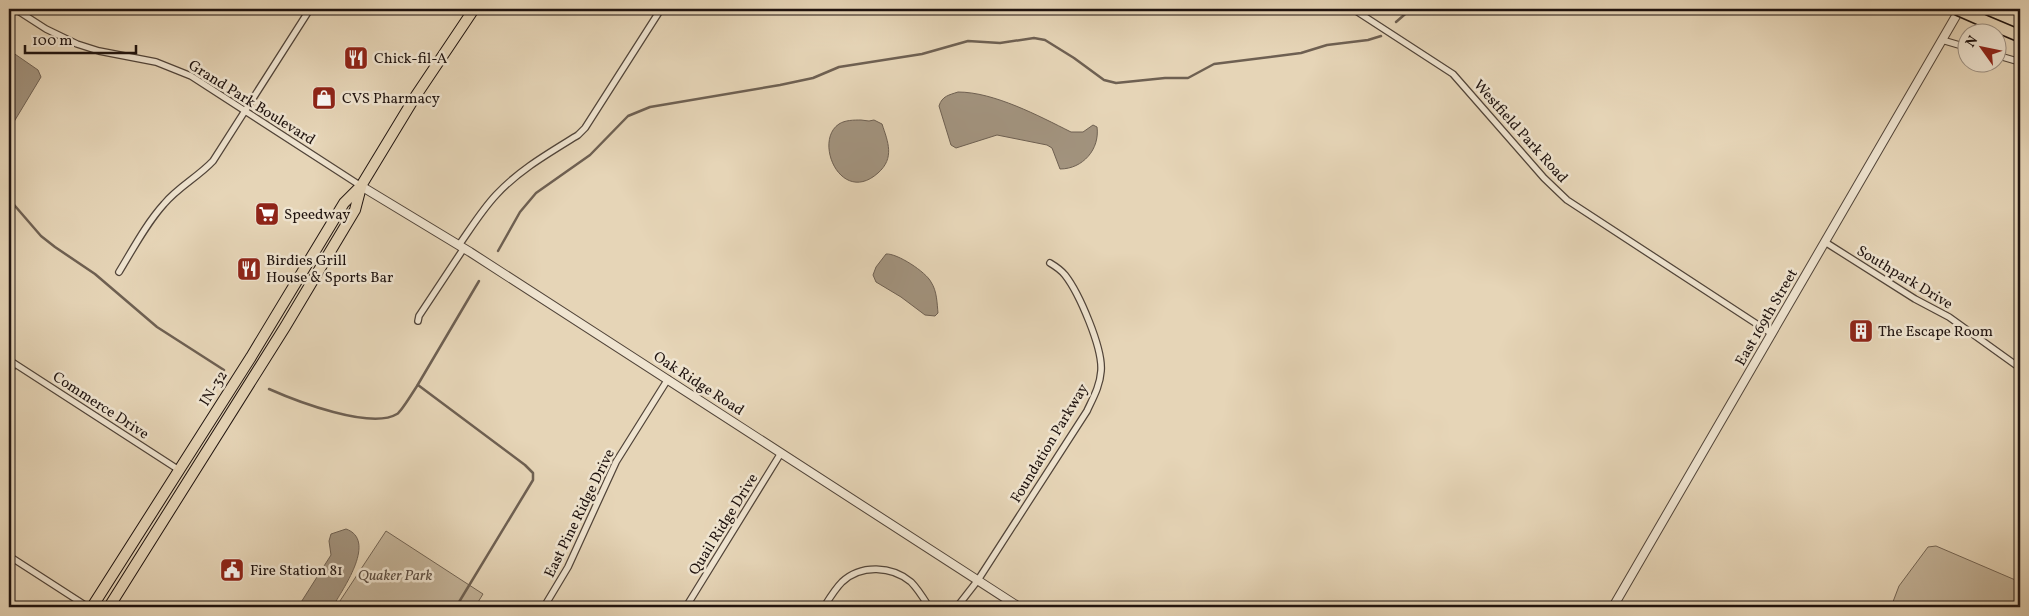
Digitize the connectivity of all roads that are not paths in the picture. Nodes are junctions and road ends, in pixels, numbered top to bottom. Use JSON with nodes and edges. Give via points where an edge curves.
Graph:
{"nodes":[{"id":1,"x":15,"y":9,"type":"edge"},
{"id":2,"x":310,"y":9,"type":"edge"},
{"id":3,"x":474,"y":9,"type":"edge"},
{"id":4,"x":661,"y":9,"type":"edge"},
{"id":5,"x":1353,"y":9,"type":"edge"},
{"id":6,"x":1959,"y":9,"type":"edge"},
{"id":7,"x":2020,"y":36,"type":"edge"},
{"id":8,"x":1942,"y":40,"type":"junction"},
{"id":9,"x":1956,"y":44,"type":"edge"},
{"id":10,"x":2006,"y":58,"type":"edge"},
{"id":11,"x":2020,"y":62,"type":"edge"},
{"id":12,"x":246,"y":111,"type":"junction"},
{"id":13,"x":361,"y":186,"type":"junction"},
{"id":14,"x":1825,"y":242,"type":"junction"},
{"id":15,"x":461,"y":246,"type":"junction"},
{"id":16,"x":1050,"y":263,"type":"dead end"},
{"id":17,"x":119,"y":272,"type":"dead end"},
{"id":18,"x":418,"y":321,"type":"dead end"},
{"id":19,"x":1772,"y":334,"type":"junction"},
{"id":20,"x":12,"y":362,"type":"edge"},
{"id":21,"x":2020,"y":368,"type":"edge"},
{"id":22,"x":9,"y":373,"type":"edge"},
{"id":23,"x":668,"y":379,"type":"junction"},
{"id":24,"x":782,"y":453,"type":"junction"},
{"id":25,"x":179,"y":470,"type":"junction"},
{"id":26,"x":9,"y":556,"type":"edge"},
{"id":27,"x":978,"y":580,"type":"junction"},
{"id":28,"x":88,"y":607,"type":"edge"},
{"id":29,"x":92,"y":607,"type":"edge"},
{"id":30,"x":109,"y":607,"type":"edge"},
{"id":31,"x":544,"y":607,"type":"edge"},
{"id":32,"x":686,"y":607,"type":"edge"},
{"id":33,"x":824,"y":607,"type":"edge"},
{"id":34,"x":929,"y":607,"type":"edge"},
{"id":35,"x":957,"y":607,"type":"edge"},
{"id":36,"x":1019,"y":607,"type":"edge"},
{"id":37,"x":1613,"y":607,"type":"edge"}],
"edges":[{"from":1,"to":12,"type":"street","name":"Grand Park Boulevard","via":[[77,44],[175,69]]},
{"from":2,"to":12,"type":"street"},
{"from":3,"to":13,"type":"main road","name":"IN-32"},
{"from":4,"to":15,"type":"street","via":[[585,128],[524,170],[496,194]]},
{"from":5,"to":19,"type":"street","name":"Westfield Park Road","via":[[1452,74],[1567,200]]},
{"from":6,"to":7,"type":"highway","bridge":true},
{"from":6,"to":8,"type":"street","name":"East 169th Street"},
{"from":8,"to":9,"type":"street"},
{"from":8,"to":14,"type":"street","name":"East 169th Street"},
{"from":10,"to":11,"type":"street"},
{"from":12,"to":13,"type":"street","name":"Grand Park Boulevard"},
{"from":12,"to":17,"type":"street","via":[[214,161],[171,196],[156,214]]},
{"from":13,"to":15,"type":"street","name":"Oak Ridge Road"},
{"from":13,"to":25,"type":"main road","name":"IN-32","via":[[344,202]]},
{"from":13,"to":30,"type":"main road","name":"IN-32","via":[[355,210],[252,382]]},
{"from":14,"to":19,"type":"street","name":"East 169th Street"},
{"from":14,"to":21,"type":"street","name":"Southpark Drive","via":[[1949,318]]},
{"from":15,"to":18,"type":"street"},
{"from":15,"to":23,"type":"street","name":"Oak Ridge Road"},
{"from":16,"to":27,"type":"street","name":"Foundation Parkway","via":[[1063,272],[1076,292],[1095,339],[1101,361],[1098,389]]},
{"from":19,"to":37,"type":"street","name":"East 169th Street"},
{"from":20,"to":22,"type":"street"},
{"from":20,"to":25,"type":"street","name":"Commerce Drive"},
{"from":23,"to":24,"type":"street","name":"Oak Ridge Road"},
{"from":23,"to":31,"type":"street","name":"East Pine Ridge Drive","via":[[616,462],[568,567]]},
{"from":24,"to":27,"type":"street","name":"Oak Ridge Road"},
{"from":24,"to":32,"type":"street","name":"Quail Ridge Drive"},
{"from":25,"to":29,"type":"main road","name":"IN-32"},
{"from":26,"to":28,"type":"street"},
{"from":27,"to":35,"type":"street","name":"Foundation Parkway"},
{"from":27,"to":36,"type":"street","name":"Oak Ridge Road"},
{"from":33,"to":34,"type":"street","via":[[846,578],[862,571],[880,569],[896,572],[910,581]]}]}
